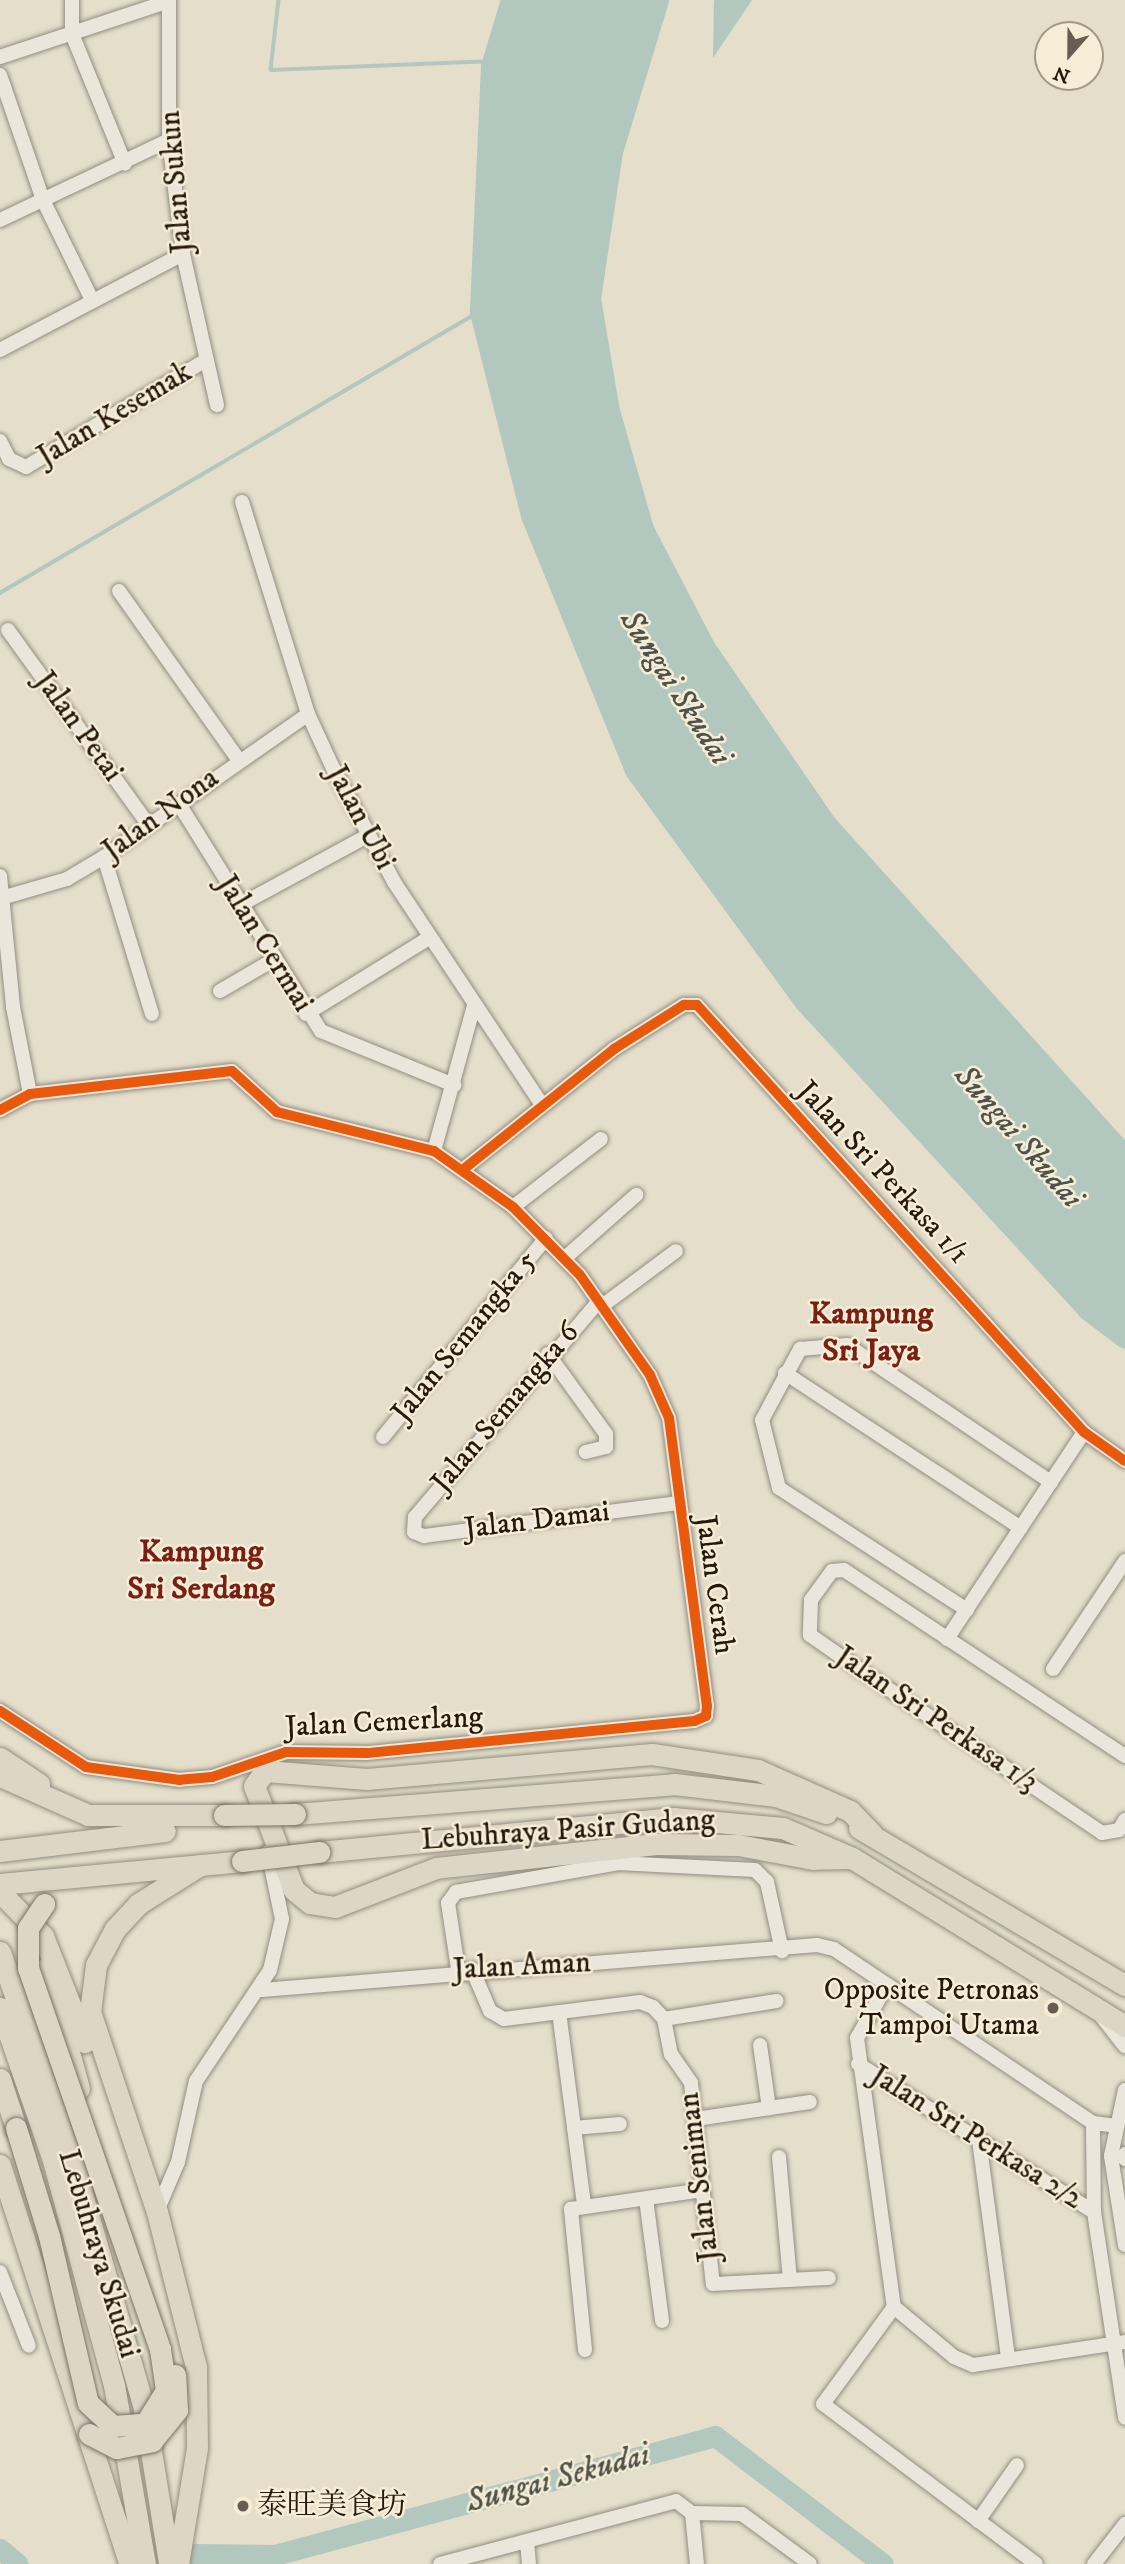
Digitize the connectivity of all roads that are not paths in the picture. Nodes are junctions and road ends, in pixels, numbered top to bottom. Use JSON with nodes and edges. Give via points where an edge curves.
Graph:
{"nodes":[{"id":1,"x":72,"y":0,"type":"edge"},
{"id":2,"x":169,"y":1,"type":"edge"},
{"id":3,"x":72,"y":34,"type":"junction"},
{"id":4,"x":0,"y":57,"type":"edge"},
{"id":5,"x":0,"y":75,"type":"edge"},
{"id":6,"x":169,"y":140,"type":"junction"},
{"id":7,"x":125,"y":164,"type":"junction"},
{"id":8,"x":43,"y":200,"type":"junction"},
{"id":9,"x":0,"y":219,"type":"edge"},
{"id":10,"x":183,"y":254,"type":"junction"},
{"id":11,"x":92,"y":300,"type":"junction"},
{"id":12,"x":0,"y":350,"type":"edge"},
{"id":13,"x":202,"y":362,"type":"junction"},
{"id":14,"x":217,"y":405,"type":"dead end"},
{"id":15,"x":0,"y":441,"type":"edge"},
{"id":16,"x":242,"y":502,"type":"dead end"},
{"id":17,"x":119,"y":591,"type":"dead end"},
{"id":18,"x":8,"y":630,"type":"dead end"},
{"id":19,"x":308,"y":714,"type":"junction"},
{"id":20,"x":238,"y":759,"type":"junction"},
{"id":21,"x":179,"y":804,"type":"junction"},
{"id":22,"x":148,"y":824,"type":"junction"},
{"id":23,"x":369,"y":835,"type":"junction"},
{"id":24,"x":104,"y":857,"type":"junction"},
{"id":25,"x":0,"y":876,"type":"edge"},
{"id":26,"x":5,"y":897,"type":"junction"},
{"id":27,"x":240,"y":905,"type":"junction"},
{"id":28,"x":429,"y":938,"type":"junction"},
{"id":29,"x":3,"y":947,"type":"edge"},
{"id":30,"x":273,"y":960,"type":"junction"},
{"id":31,"x":220,"y":991,"type":"dead end"},
{"id":32,"x":474,"y":1006,"type":"junction"},
{"id":33,"x":152,"y":1014,"type":"dead end"},
{"id":34,"x":306,"y":1014,"type":"junction"},
{"id":35,"x":454,"y":1085,"type":"junction"},
{"id":36,"x":30,"y":1094,"type":"junction"},
{"id":37,"x":541,"y":1103,"type":"junction"},
{"id":38,"x":0,"y":1110,"type":"edge"},
{"id":39,"x":601,"y":1139,"type":"dead end"},
{"id":40,"x":434,"y":1151,"type":"junction"},
{"id":41,"x":465,"y":1168,"type":"junction"},
{"id":42,"x":636,"y":1195,"type":"dead end"},
{"id":43,"x":513,"y":1207,"type":"junction"},
{"id":44,"x":546,"y":1238,"type":"junction"},
{"id":45,"x":676,"y":1251,"type":"dead end"},
{"id":46,"x":566,"y":1257,"type":"junction"},
{"id":47,"x":601,"y":1303,"type":"junction"},
{"id":48,"x":548,"y":1354,"type":"junction"},
{"id":49,"x":785,"y":1373,"type":"junction"},
{"id":50,"x":1084,"y":1432,"type":"junction"},
{"id":51,"x":383,"y":1437,"type":"dead end"},
{"id":52,"x":586,"y":1452,"type":"dead end"},
{"id":53,"x":1125,"y":1461,"type":"edge"},
{"id":54,"x":1051,"y":1482,"type":"junction"},
{"id":55,"x":677,"y":1503,"type":"junction"},
{"id":56,"x":415,"y":1517,"type":"joint"},
{"id":57,"x":1021,"y":1528,"type":"junction"},
{"id":58,"x":1125,"y":1560,"type":"edge"},
{"id":59,"x":967,"y":1610,"type":"junction"},
{"id":60,"x":947,"y":1639,"type":"junction"},
{"id":61,"x":1054,"y":1669,"type":"dead end"},
{"id":62,"x":0,"y":1711,"type":"edge"},
{"id":63,"x":706,"y":1716,"type":"joint"},
{"id":64,"x":1125,"y":1756,"type":"edge"},
{"id":65,"x":0,"y":1758,"type":"edge"},
{"id":66,"x":235,"y":1770,"type":"junction"},
{"id":67,"x":0,"y":1776,"type":"edge"},
{"id":68,"x":181,"y":1816,"type":"junction"},
{"id":69,"x":226,"y":1819,"type":"junction"},
{"id":70,"x":1125,"y":1820,"type":"edge"},
{"id":71,"x":872,"y":1834,"type":"junction"},
{"id":72,"x":0,"y":1851,"type":"edge"},
{"id":73,"x":852,"y":1858,"type":"junction"},
{"id":74,"x":200,"y":1866,"type":"junction"},
{"id":75,"x":128,"y":1872,"type":"junction"},
{"id":76,"x":0,"y":1884,"type":"edge"},
{"id":77,"x":0,"y":1892,"type":"edge"},
{"id":78,"x":0,"y":1910,"type":"edge"},
{"id":79,"x":782,"y":1951,"type":"junction"},
{"id":80,"x":0,"y":1952,"type":"edge"},
{"id":81,"x":465,"y":1969,"type":"junction"},
{"id":82,"x":1119,"y":1978,"type":"edge"},
{"id":83,"x":885,"y":1988,"type":"junction"},
{"id":84,"x":262,"y":1990,"type":"junction"},
{"id":85,"x":777,"y":2001,"type":"dead end"},
{"id":86,"x":1093,"y":2006,"type":"junction"},
{"id":87,"x":0,"y":2008,"type":"edge"},
{"id":88,"x":559,"y":2012,"type":"junction"},
{"id":89,"x":664,"y":2019,"type":"junction"},
{"id":90,"x":1125,"y":2026,"type":"edge"},
{"id":91,"x":760,"y":2045,"type":"dead end"},
{"id":92,"x":1125,"y":2046,"type":"edge"},
{"id":93,"x":858,"y":2064,"type":"junction"},
{"id":94,"x":0,"y":2079,"type":"edge"},
{"id":95,"x":1125,"y":2090,"type":"edge"},
{"id":96,"x":810,"y":2102,"type":"dead end"},
{"id":97,"x":769,"y":2108,"type":"junction"},
{"id":98,"x":696,"y":2119,"type":"junction"},
{"id":99,"x":1093,"y":2123,"type":"junction"},
{"id":100,"x":620,"y":2124,"type":"dead end"},
{"id":101,"x":1116,"y":2126,"type":"junction"},
{"id":102,"x":574,"y":2128,"type":"junction"},
{"id":103,"x":978,"y":2140,"type":"junction"},
{"id":104,"x":0,"y":2153,"type":"edge"},
{"id":105,"x":1125,"y":2154,"type":"edge"},
{"id":106,"x":779,"y":2157,"type":"dead end"},
{"id":107,"x":1125,"y":2159,"type":"edge"},
{"id":108,"x":0,"y":2165,"type":"edge"},
{"id":109,"x":703,"y":2190,"type":"junction"},
{"id":110,"x":646,"y":2199,"type":"junction"},
{"id":111,"x":577,"y":2208,"type":"junction"},
{"id":112,"x":157,"y":2212,"type":"junction"},
{"id":113,"x":1094,"y":2212,"type":"junction"},
{"id":114,"x":1125,"y":2245,"type":"edge"},
{"id":115,"x":0,"y":2272,"type":"edge"},
{"id":116,"x":830,"y":2278,"type":"dead end"},
{"id":117,"x":790,"y":2280,"type":"junction"},
{"id":118,"x":894,"y":2307,"type":"junction"},
{"id":119,"x":662,"y":2320,"type":"dead end"},
{"id":120,"x":1118,"y":2343,"type":"edge"},
{"id":121,"x":191,"y":2345,"type":"junction"},
{"id":122,"x":29,"y":2346,"type":"dead end"},
{"id":123,"x":585,"y":2350,"type":"dead end"},
{"id":124,"x":1008,"y":2357,"type":"junction"},
{"id":125,"x":1125,"y":2418,"type":"edge"},
{"id":126,"x":1017,"y":2465,"type":"dead end"},
{"id":127,"x":692,"y":2513,"type":"junction"},
{"id":128,"x":978,"y":2521,"type":"junction"},
{"id":129,"x":1125,"y":2524,"type":"edge"},
{"id":130,"x":527,"y":2541,"type":"junction"},
{"id":131,"x":130,"y":2564,"type":"edge"},
{"id":132,"x":145,"y":2564,"type":"edge"},
{"id":133,"x":169,"y":2564,"type":"edge"},
{"id":134,"x":178,"y":2564,"type":"edge"},
{"id":135,"x":440,"y":2564,"type":"edge"},
{"id":136,"x":529,"y":2564,"type":"edge"},
{"id":137,"x":697,"y":2564,"type":"edge"},
{"id":138,"x":810,"y":2564,"type":"edge"},
{"id":139,"x":1036,"y":2564,"type":"edge"},
{"id":140,"x":1094,"y":2564,"type":"edge"}],
"edges":[{"from":1,"to":3,"type":"street"},
{"from":2,"to":3,"type":"street"},
{"from":2,"to":6,"type":"street","name":"Jalan Sukun"},
{"from":3,"to":4,"type":"street"},
{"from":3,"to":7,"type":"street"},
{"from":5,"to":8,"type":"street"},
{"from":6,"to":7,"type":"street"},
{"from":6,"to":10,"type":"street","name":"Jalan Sukun"},
{"from":7,"to":8,"type":"street"},
{"from":8,"to":9,"type":"street"},
{"from":8,"to":11,"type":"street"},
{"from":10,"to":11,"type":"street"},
{"from":10,"to":13,"type":"street","name":"Jalan Sukun"},
{"from":11,"to":12,"type":"street"},
{"from":13,"to":14,"type":"street","name":"Jalan Sukun"},
{"from":13,"to":15,"type":"street","name":"Jalan Kesemak","via":[[26,467],[9,459]]},
{"from":16,"to":19,"type":"street","name":"Jalan Ubi"},
{"from":17,"to":20,"type":"street"},
{"from":18,"to":22,"type":"street","name":"Jalan Petai"},
{"from":19,"to":20,"type":"street","name":"Jalan Nona"},
{"from":19,"to":23,"type":"street","name":"Jalan Ubi"},
{"from":20,"to":21,"type":"street","name":"Jalan Nona"},
{"from":21,"to":22,"type":"street","name":"Jalan Nona"},
{"from":21,"to":27,"type":"street","name":"Jalan Cermai"},
{"from":22,"to":24,"type":"street","name":"Jalan Nona"},
{"from":23,"to":27,"type":"street"},
{"from":23,"to":28,"type":"street","name":"Jalan Ubi"},
{"from":24,"to":26,"type":"street","name":"Jalan Nona","via":[[67,879]]},
{"from":24,"to":33,"type":"street"},
{"from":25,"to":26,"type":"street"},
{"from":26,"to":29,"type":"street"},
{"from":27,"to":30,"type":"street","name":"Jalan Cermai"},
{"from":28,"to":32,"type":"street","name":"Jalan Ubi"},
{"from":28,"to":34,"type":"street"},
{"from":29,"to":36,"type":"street"},
{"from":30,"to":31,"type":"street"},
{"from":30,"to":34,"type":"street","name":"Jalan Cermai"},
{"from":32,"to":35,"type":"street"},
{"from":32,"to":37,"type":"street","name":"Jalan Ubi","via":[[507,1044]]},
{"from":34,"to":35,"type":"street","name":"Jalan Cermai","via":[[321,1031]]},
{"from":35,"to":40,"type":"street"},
{"from":36,"to":38,"type":"street"},
{"from":36,"to":40,"type":"street","name":"Jalan Cerah","via":[[232,1070],[277,1112]]},
{"from":37,"to":41,"type":"street","name":"Jalan Sri Perkasa 1/1"},
{"from":37,"to":50,"type":"street","name":"Jalan Sri Perkasa 1/1","via":[[630,1037],[684,1005],[707,1012],[754,1074],[930,1256]]},
{"from":39,"to":43,"type":"street"},
{"from":40,"to":41,"type":"street","name":"Jalan Cerah"},
{"from":41,"to":43,"type":"street","name":"Jalan Cerah"},
{"from":42,"to":46,"type":"street"},
{"from":43,"to":44,"type":"street","name":"Jalan Cerah"},
{"from":44,"to":46,"type":"street","name":"Jalan Cerah"},
{"from":44,"to":51,"type":"street","name":"Jalan Semangka 5"},
{"from":45,"to":47,"type":"street","name":"Jalan Semangka 6"},
{"from":46,"to":47,"type":"street","name":"Jalan Cerah"},
{"from":47,"to":48,"type":"street","name":"Jalan Semangka 6"},
{"from":47,"to":55,"type":"street","name":"Jalan Cerah","via":[[650,1375],[669,1418]]},
{"from":48,"to":52,"type":"street","via":[[606,1434],[606,1447]]},
{"from":48,"to":56,"type":"street","name":"Jalan Semangka 6"},
{"from":49,"to":54,"type":"street","via":[[800,1349],[847,1345]]},
{"from":49,"to":57,"type":"street"},
{"from":49,"to":59,"type":"street","via":[[762,1420],[779,1488]]},
{"from":50,"to":53,"type":"street","name":"Jalan Sri Perkasa 1/1"},
{"from":50,"to":54,"type":"street"},
{"from":54,"to":57,"type":"street"},
{"from":55,"to":56,"type":"street","name":"Jalan Damai","via":[[424,1536],[414,1532]]},
{"from":55,"to":63,"type":"street","name":"Jalan Cerah"},
{"from":57,"to":59,"type":"street"},
{"from":58,"to":61,"type":"street"},
{"from":59,"to":60,"type":"street"},
{"from":60,"to":64,"type":"street"},
{"from":60,"to":70,"type":"street","name":"Jalan Sri Perkasa 1/3","via":[[837,1569],[811,1600],[810,1635],[1102,1833],[1119,1830]]},
{"from":62,"to":66,"type":"street","name":"Jalan Cemerlang","via":[[86,1767],[180,1780]]},
{"from":63,"to":66,"type":"street","name":"Jalan Cemerlang","via":[[606,1733],[367,1753],[286,1752]]},
{"from":65,"to":68,"type":"highway","via":[[72,1799]]},
{"from":66,"to":84,"type":"street","via":[[247,1788],[281,1889],[278,1942]]},
{"from":67,"to":68,"type":"highway","via":[[88,1815]]},
{"from":68,"to":69,"type":"highway"},
{"from":69,"to":71,"type":"highway","name":"Lebuhraya Pasir Gudang","bridge":true,"via":[[674,1784],[776,1796]]},
{"from":69,"to":72,"type":"highway","name":"Lebuhraya Pasir Gudang"},
{"from":71,"to":73,"type":"highway","via":[[850,1811],[758,1770],[652,1754],[367,1779],[265,1771],[254,1786],[294,1890],[310,1903],[335,1907],[436,1868],[656,1844],[738,1844],[813,1860]]},
{"from":71,"to":82,"type":"highway","name":"Lebuhraya Pasir Gudang"},
{"from":73,"to":74,"type":"highway","name":"Lebuhraya Pasir Gudang","bridge":true,"via":[[783,1828],[673,1818]]},
{"from":73,"to":86,"type":"highway","name":"Lebuhraya Pasir Gudang"},
{"from":74,"to":75,"type":"highway","name":"Lebuhraya Pasir Gudang"},
{"from":74,"to":112,"type":"highway","via":[[127,1915],[106,1944],[91,1987],[99,2046]]},
{"from":75,"to":76,"type":"highway","name":"Lebuhraya Pasir Gudang"},
{"from":75,"to":94,"type":"highway","bridge":true,"via":[[44,1904],[28,1928],[28,1968],[160,2349],[166,2390],[145,2424],[113,2426],[88,2403],[50,2236]]},
{"from":77,"to":121,"type":"highway","via":[[43,1936],[58,1962],[169,2299]]},
{"from":78,"to":104,"type":"highway","bridge":true,"via":[[44,1962],[85,2112],[176,2378],[177,2410],[152,2441],[117,2448],[89,2434]]},
{"from":79,"to":81,"type":"street","name":"Jalan Aman"},
{"from":79,"to":81,"type":"street","via":[[766,1882],[755,1870],[618,1863],[450,1896]]},
{"from":79,"to":83,"type":"street","name":"Jalan Aman","via":[[817,1945],[834,1949]]},
{"from":80,"to":133,"type":"highway","name":"Lebuhraya Skudai","via":[[76,2176],[144,2408]]},
{"from":81,"to":84,"type":"street","name":"Jalan Aman"},
{"from":81,"to":88,"type":"street","via":[[496,2017]]},
{"from":83,"to":93,"type":"street","via":[[857,2038]]},
{"from":83,"to":99,"type":"street"},
{"from":84,"to":112,"type":"street","via":[[196,2081],[178,2162]]},
{"from":85,"to":89,"type":"street"},
{"from":86,"to":90,"type":"highway","name":"Lebuhraya Pasir Gudang"},
{"from":86,"to":92,"type":"street"},
{"from":87,"to":132,"type":"highway","name":"Lebuhraya Skudai","via":[[52,2157],[114,2385]]},
{"from":88,"to":89,"type":"street","via":[[640,2002]]},
{"from":88,"to":102,"type":"street"},
{"from":89,"to":98,"type":"street","name":"Jalan Seniman","via":[[671,2054],[691,2083]]},
{"from":91,"to":97,"type":"street"},
{"from":93,"to":103,"type":"street","name":"Jalan Sri Perkasa 2/2"},
{"from":93,"to":118,"type":"street"},
{"from":95,"to":101,"type":"street"},
{"from":96,"to":97,"type":"street"},
{"from":97,"to":98,"type":"street"},
{"from":98,"to":109,"type":"street","name":"Jalan Seniman"},
{"from":99,"to":101,"type":"street"},
{"from":99,"to":113,"type":"street","name":"Jalan Sri Perkasa 2/2"},
{"from":100,"to":102,"type":"street"},
{"from":101,"to":114,"type":"street","via":[[1111,2157]]},
{"from":102,"to":111,"type":"street"},
{"from":103,"to":113,"type":"street","name":"Jalan Sri Perkasa 2/2"},
{"from":103,"to":124,"type":"street"},
{"from":105,"to":107,"type":"street"},
{"from":106,"to":117,"type":"street"},
{"from":108,"to":131,"type":"highway"},
{"from":109,"to":110,"type":"street"},
{"from":109,"to":117,"type":"street","name":"Jalan Seniman","via":[[715,2287]]},
{"from":110,"to":111,"type":"street"},
{"from":110,"to":119,"type":"street"},
{"from":111,"to":123,"type":"street"},
{"from":112,"to":121,"type":"highway"},
{"from":113,"to":120,"type":"street","name":"Jalan Sri Perkasa 2/2"},
{"from":115,"to":122,"type":"street"},
{"from":116,"to":117,"type":"street","name":"Jalan Seniman"},
{"from":118,"to":124,"type":"street","via":[[954,2357],[974,2365]]},
{"from":118,"to":128,"type":"street","via":[[822,2404]]},
{"from":120,"to":124,"type":"street"},
{"from":120,"to":125,"type":"street","name":"Jalan Sri Perkasa 2/2"},
{"from":121,"to":134,"type":"highway","via":[[197,2448]]},
{"from":126,"to":128,"type":"street"},
{"from":127,"to":130,"type":"street","via":[[676,2501]]},
{"from":127,"to":137,"type":"street"},
{"from":127,"to":138,"type":"street","via":[[742,2514]]},
{"from":128,"to":139,"type":"street"},
{"from":129,"to":140,"type":"street"},
{"from":130,"to":135,"type":"street"},
{"from":130,"to":136,"type":"street"}]}
